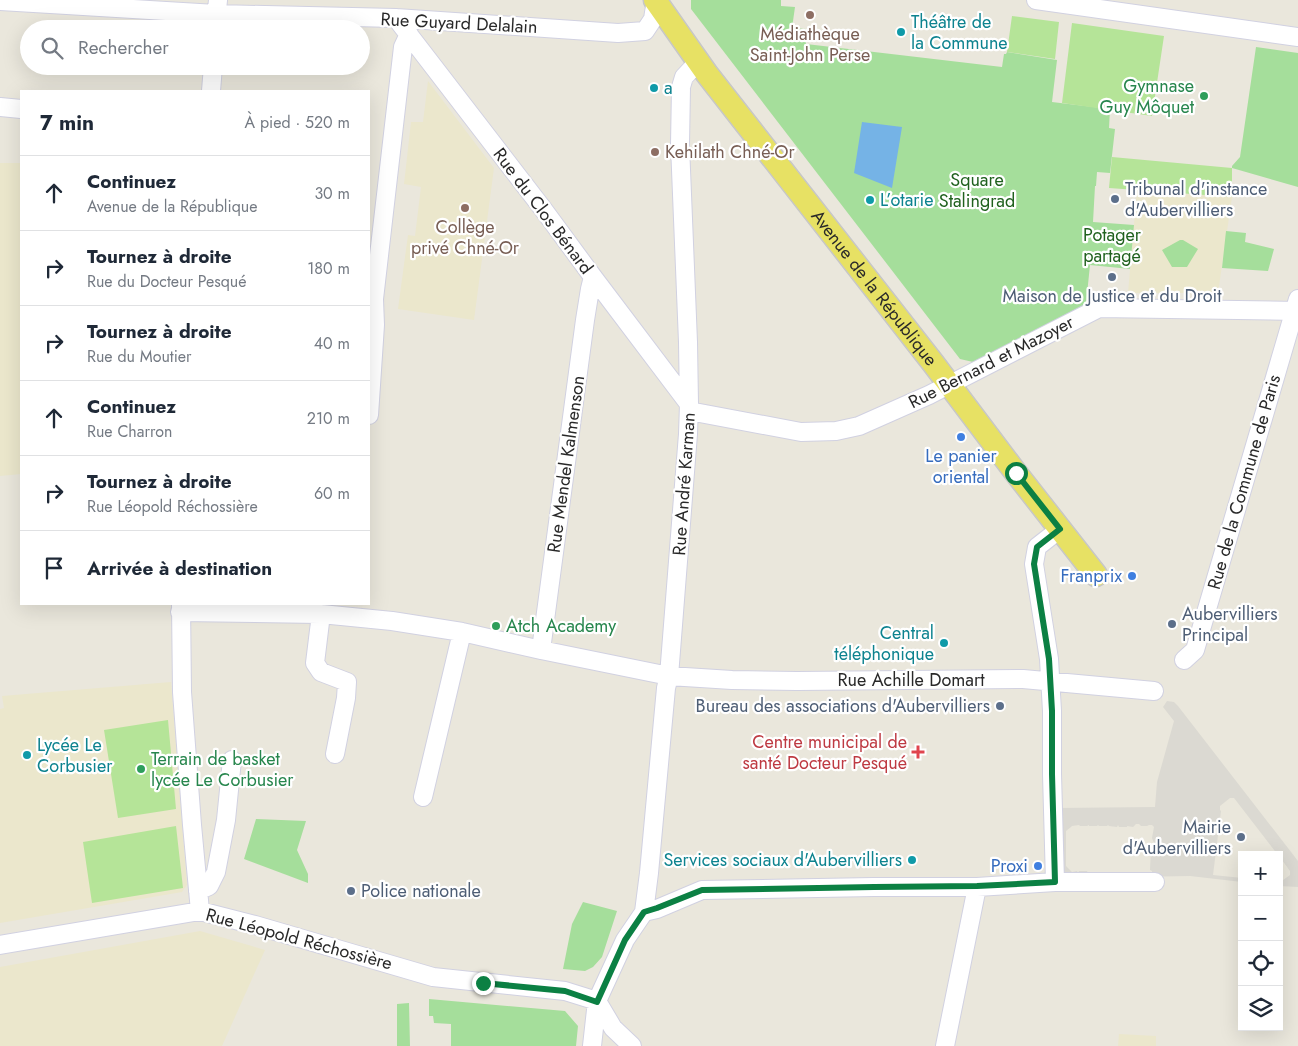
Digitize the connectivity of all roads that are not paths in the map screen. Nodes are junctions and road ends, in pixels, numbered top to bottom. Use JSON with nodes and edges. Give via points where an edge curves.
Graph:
{"nodes":[{"id":1,"x":656,"y":0,"type":"edge"},
{"id":2,"x":0,"y":1,"type":"edge"},
{"id":3,"x":1047,"y":1,"type":"edge"},
{"id":4,"x":216,"y":14,"type":"edge"},
{"id":5,"x":396,"y":18,"type":"junction"},
{"id":6,"x":408,"y":34,"type":"junction"},
{"id":7,"x":1298,"y":37,"type":"edge"},
{"id":8,"x":699,"y":61,"type":"junction"},
{"id":9,"x":212,"y":75,"type":"edge"},
{"id":10,"x":211,"y":90,"type":"edge"},
{"id":11,"x":0,"y":107,"type":"edge"},
{"id":12,"x":20,"y":109,"type":"edge"},
{"id":13,"x":593,"y":277,"type":"junction"},
{"id":14,"x":1297,"y":307,"type":"edge"},
{"id":15,"x":950,"y":385,"type":"junction"},
{"id":16,"x":370,"y":400,"type":"edge"},
{"id":17,"x":689,"y":407,"type":"junction"},
{"id":18,"x":1060,"y":529,"type":"junction"},
{"id":19,"x":1096,"y":575,"type":"dead end"},
{"id":20,"x":181,"y":608,"type":"edge"},
{"id":21,"x":350,"y":610,"type":"edge"},
{"id":22,"x":321,"y":614,"type":"junction"},
{"id":23,"x":462,"y":632,"type":"junction"},
{"id":24,"x":541,"y":650,"type":"junction"},
{"id":25,"x":1184,"y":660,"type":"dead end"},
{"id":26,"x":668,"y":676,"type":"junction"},
{"id":27,"x":1051,"y":681,"type":"junction"},
{"id":28,"x":1154,"y":691,"type":"dead end"},
{"id":29,"x":335,"y":754,"type":"dead end"},
{"id":30,"x":232,"y":760,"type":"dead end"},
{"id":31,"x":423,"y":797,"type":"dead end"},
{"id":32,"x":1055,"y":882,"type":"junction"},
{"id":33,"x":1155,"y":882,"type":"dead end"},
{"id":34,"x":977,"y":886,"type":"junction"},
{"id":35,"x":198,"y":891,"type":"junction"},
{"id":36,"x":200,"y":911,"type":"junction"},
{"id":37,"x":644,"y":912,"type":"junction"},
{"id":38,"x":0,"y":945,"type":"edge"},
{"id":39,"x":597,"y":1002,"type":"junction"},
{"id":40,"x":592,"y":1046,"type":"edge"},
{"id":41,"x":632,"y":1046,"type":"edge"},
{"id":42,"x":945,"y":1046,"type":"edge"}],
"edges":[{"from":1,"to":5,"type":"street","name":"Rue Guyard Delalain","via":[[653,19],[645,31],[618,33]]},
{"from":1,"to":8,"type":"main road","name":"Avenue de la République"},
{"from":2,"to":4,"type":"street","name":"Rue Guyard Delalain"},
{"from":3,"to":7,"type":"street"},
{"from":4,"to":5,"type":"street","name":"Rue Guyard Delalain"},
{"from":5,"to":6,"type":"street","name":"Rue du Clos Bénard"},
{"from":6,"to":13,"type":"street","name":"Rue du Clos Bénard"},
{"from":6,"to":16,"type":"street","via":[[403,47],[374,299]]},
{"from":8,"to":15,"type":"main road","name":"Avenue de la République"},
{"from":8,"to":17,"type":"street","name":"Rue André Karman","via":[[684,77],[681,87]]},
{"from":9,"to":10,"type":"street"},
{"from":11,"to":12,"type":"street"},
{"from":13,"to":17,"type":"street","name":"Rue du Clos Bénard"},
{"from":13,"to":24,"type":"street","name":"Rue Mendel Kalmenson"},
{"from":14,"to":15,"type":"street","name":"Rue Bernard et Mazoyer","via":[[1099,308]]},
{"from":14,"to":25,"type":"street","name":"Rue de la Commune de Paris","via":[[1195,650]]},
{"from":15,"to":17,"type":"street","name":"Rue Bernard et Mazoyer","via":[[859,426],[836,431],[801,432]]},
{"from":15,"to":18,"type":"main road","name":"Avenue de la République"},
{"from":17,"to":26,"type":"street","name":"Rue André Karman"},
{"from":18,"to":19,"type":"main road","name":"Avenue de la République"},
{"from":18,"to":27,"type":"street","via":[[1037,547],[1034,564]]},
{"from":20,"to":22,"type":"street","name":"Rue Achille Domart"},
{"from":20,"to":35,"type":"street","via":[[182,692]]},
{"from":21,"to":22,"type":"street","name":"Rue Achille Domart"},
{"from":21,"to":23,"type":"street","name":"Rue Achille Domart"},
{"from":22,"to":29,"type":"street","via":[[315,664],[320,672],[347,682]]},
{"from":23,"to":24,"type":"street","name":"Rue Achille Domart"},
{"from":23,"to":31,"type":"street"},
{"from":24,"to":26,"type":"street","name":"Rue Achille Domart"},
{"from":26,"to":27,"type":"street","name":"Rue Achille Domart","via":[[732,680]]},
{"from":26,"to":37,"type":"street","name":"Rue André Karman"},
{"from":27,"to":28,"type":"street","name":"Rue Achille Domart"},
{"from":27,"to":32,"type":"street"},
{"from":30,"to":35,"type":"street","via":[[226,820],[216,872],[209,886]]},
{"from":32,"to":33,"type":"street"},
{"from":32,"to":34,"type":"street"},
{"from":34,"to":37,"type":"street","via":[[702,890]]},
{"from":34,"to":42,"type":"street"},
{"from":35,"to":36,"type":"street"},
{"from":36,"to":38,"type":"street","name":"Rue Léopold Réchossière"},
{"from":36,"to":39,"type":"street","name":"Rue Léopold Réchossière","via":[[433,977],[565,991]]},
{"from":37,"to":39,"type":"street","via":[[625,940]]},
{"from":39,"to":40,"type":"street"},
{"from":39,"to":41,"type":"street","via":[[613,1028]]}]}
